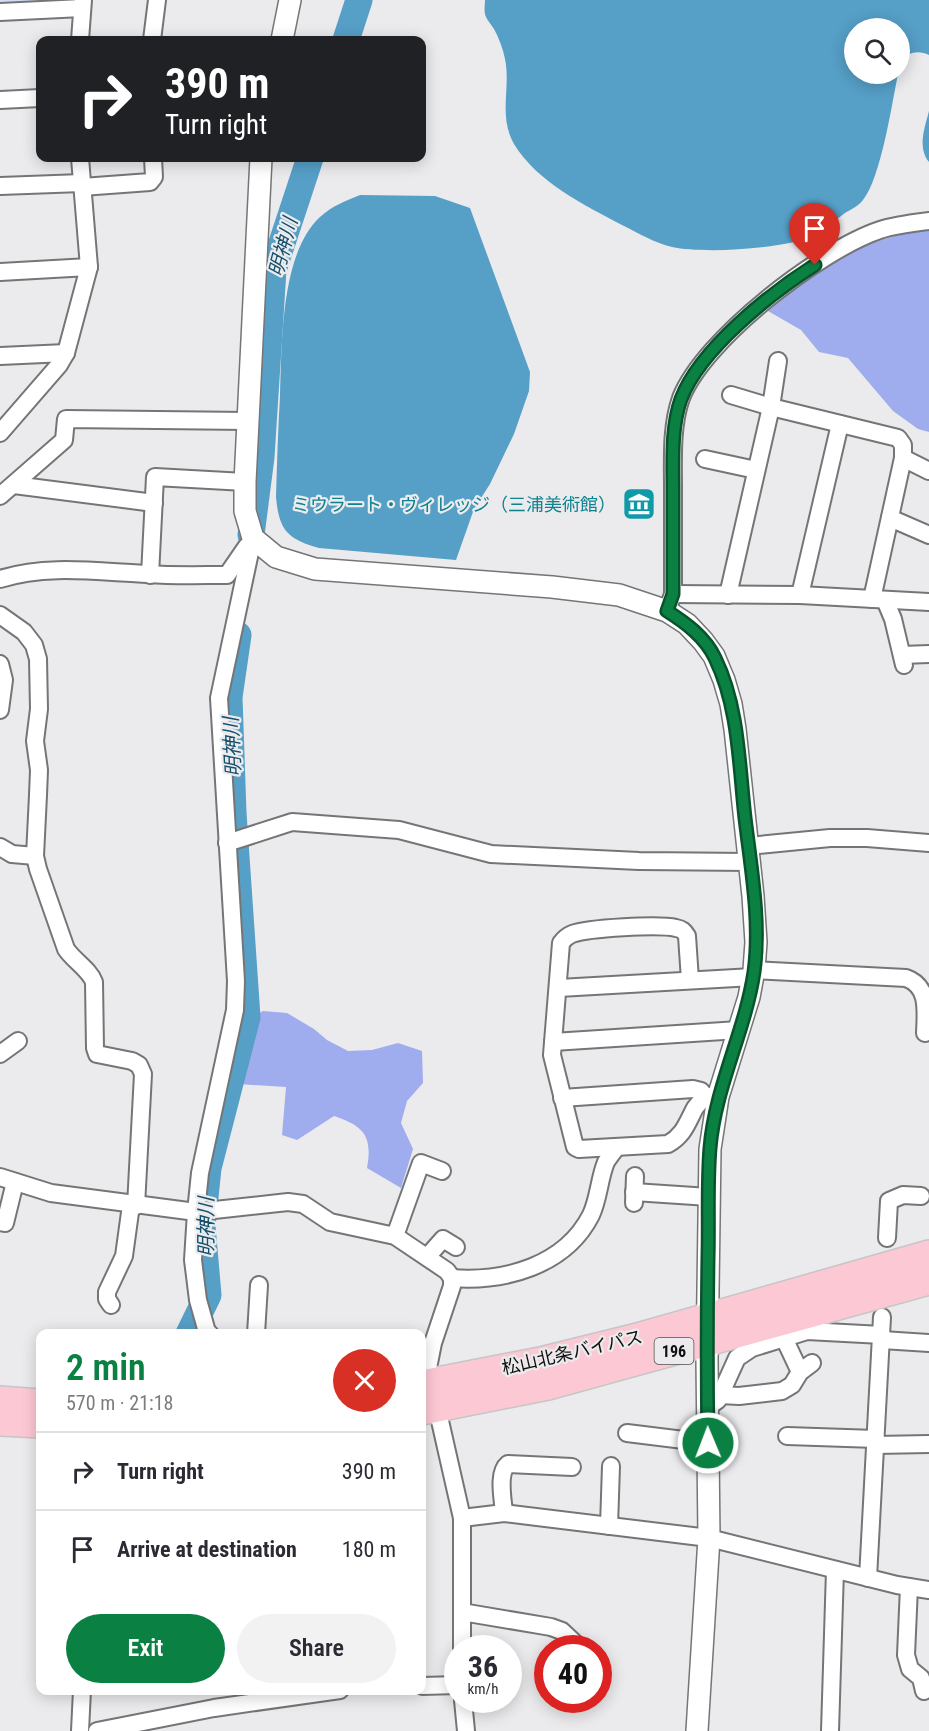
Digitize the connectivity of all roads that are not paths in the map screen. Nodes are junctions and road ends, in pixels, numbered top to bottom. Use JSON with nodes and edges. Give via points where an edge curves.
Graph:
{"nodes":[{"id":1,"x":157,"y":0,"type":"edge"},
{"id":2,"x":291,"y":0,"type":"edge"},
{"id":3,"x":82,"y":4,"type":"edge"},
{"id":4,"x":0,"y":12,"type":"edge"},
{"id":5,"x":80,"y":36,"type":"edge"},
{"id":6,"x":152,"y":36,"type":"edge"},
{"id":7,"x":283,"y":36,"type":"edge"},
{"id":8,"x":36,"y":98,"type":"edge"},
{"id":9,"x":0,"y":100,"type":"edge"},
{"id":10,"x":80,"y":162,"type":"edge"},
{"id":11,"x":153,"y":162,"type":"edge"},
{"id":12,"x":261,"y":162,"type":"edge"},
{"id":13,"x":82,"y":185,"type":"junction"},
{"id":14,"x":0,"y":186,"type":"edge"},
{"id":15,"x":929,"y":221,"type":"edge"},
{"id":16,"x":89,"y":267,"type":"junction"},
{"id":17,"x":0,"y":272,"type":"edge"},
{"id":18,"x":66,"y":352,"type":"junction"},
{"id":19,"x":0,"y":356,"type":"edge"},
{"id":20,"x":778,"y":361,"type":"dead end"},
{"id":21,"x":730,"y":396,"type":"dead end"},
{"id":22,"x":771,"y":406,"type":"junction"},
{"id":23,"x":248,"y":421,"type":"junction"},
{"id":24,"x":840,"y":424,"type":"junction"},
{"id":25,"x":0,"y":433,"type":"edge"},
{"id":26,"x":903,"y":458,"type":"junction"},
{"id":27,"x":705,"y":459,"type":"dead end"},
{"id":28,"x":756,"y":470,"type":"junction"},
{"id":29,"x":929,"y":471,"type":"edge"},
{"id":30,"x":245,"y":482,"type":"junction"},
{"id":31,"x":14,"y":485,"type":"junction"},
{"id":32,"x":0,"y":496,"type":"edge"},
{"id":33,"x":154,"y":503,"type":"junction"},
{"id":34,"x":890,"y":518,"type":"junction"},
{"id":35,"x":929,"y":535,"type":"edge"},
{"id":36,"x":253,"y":538,"type":"junction"},
{"id":37,"x":150,"y":575,"type":"junction"},
{"id":38,"x":0,"y":579,"type":"edge"},
{"id":39,"x":728,"y":594,"type":"junction"},
{"id":40,"x":800,"y":596,"type":"junction"},
{"id":41,"x":879,"y":600,"type":"junction"},
{"id":42,"x":670,"y":602,"type":"junction"},
{"id":43,"x":929,"y":602,"type":"edge"},
{"id":44,"x":0,"y":615,"type":"edge"},
{"id":45,"x":929,"y":654,"type":"edge"},
{"id":46,"x":0,"y":664,"type":"edge"},
{"id":47,"x":0,"y":710,"type":"edge"},
{"id":48,"x":227,"y":843,"type":"junction"},
{"id":49,"x":929,"y":843,"type":"edge"},
{"id":50,"x":0,"y":847,"type":"edge"},
{"id":51,"x":749,"y":854,"type":"junction"},
{"id":52,"x":35,"y":856,"type":"junction"},
{"id":53,"x":753,"y":974,"type":"junction"},
{"id":54,"x":690,"y":980,"type":"junction"},
{"id":55,"x":558,"y":988,"type":"junction"},
{"id":56,"x":739,"y":1030,"type":"junction"},
{"id":57,"x":925,"y":1033,"type":"dead end"},
{"id":58,"x":18,"y":1041,"type":"dead end"},
{"id":59,"x":553,"y":1042,"type":"junction"},
{"id":60,"x":0,"y":1054,"type":"edge"},
{"id":61,"x":712,"y":1096,"type":"junction"},
{"id":62,"x":562,"y":1098,"type":"junction"},
{"id":63,"x":617,"y":1147,"type":"junction"},
{"id":64,"x":442,"y":1171,"type":"dead end"},
{"id":65,"x":8,"y":1180,"type":"edge"},
{"id":66,"x":634,"y":1190,"type":"dead end"},
{"id":67,"x":921,"y":1196,"type":"dead end"},
{"id":68,"x":709,"y":1197,"type":"junction"},
{"id":69,"x":134,"y":1206,"type":"junction"},
{"id":70,"x":196,"y":1212,"type":"junction"},
{"id":71,"x":0,"y":1222,"type":"edge"},
{"id":72,"x":394,"y":1236,"type":"junction"},
{"id":73,"x":887,"y":1238,"type":"dead end"},
{"id":74,"x":456,"y":1247,"type":"dead end"},
{"id":75,"x":427,"y":1257,"type":"junction"},
{"id":76,"x":926,"y":1268,"type":"edge"},
{"id":77,"x":452,"y":1278,"type":"junction"},
{"id":78,"x":259,"y":1285,"type":"dead end"},
{"id":79,"x":111,"y":1305,"type":"dead end"},
{"id":80,"x":882,"y":1317,"type":"dead end"},
{"id":81,"x":206,"y":1329,"type":"edge"},
{"id":82,"x":256,"y":1329,"type":"edge"},
{"id":83,"x":707,"y":1329,"type":"junction"},
{"id":84,"x":784,"y":1338,"type":"junction"},
{"id":85,"x":882,"y":1338,"type":"junction"},
{"id":86,"x":929,"y":1343,"type":"edge"},
{"id":87,"x":426,"y":1374,"type":"edge"},
{"id":88,"x":0,"y":1400,"type":"edge"},
{"id":89,"x":714,"y":1401,"type":"junction"},
{"id":90,"x":36,"y":1403,"type":"edge"},
{"id":91,"x":430,"y":1409,"type":"edge"},
{"id":92,"x":0,"y":1422,"type":"edge"},
{"id":93,"x":36,"y":1424,"type":"edge"},
{"id":94,"x":627,"y":1433,"type":"dead end"},
{"id":95,"x":787,"y":1436,"type":"dead end"},
{"id":96,"x":876,"y":1442,"type":"junction"},
{"id":97,"x":708,"y":1443,"type":"junction"},
{"id":98,"x":929,"y":1444,"type":"edge"},
{"id":99,"x":611,"y":1466,"type":"dead end"},
{"id":100,"x":572,"y":1467,"type":"dead end"},
{"id":101,"x":504,"y":1513,"type":"junction"},
{"id":102,"x":462,"y":1518,"type":"junction"},
{"id":103,"x":609,"y":1526,"type":"junction"},
{"id":104,"x":709,"y":1538,"type":"junction"},
{"id":105,"x":835,"y":1570,"type":"junction"},
{"id":106,"x":868,"y":1578,"type":"junction"},
{"id":107,"x":909,"y":1587,"type":"junction"},
{"id":108,"x":929,"y":1590,"type":"edge"},
{"id":109,"x":462,"y":1612,"type":"junction"},
{"id":110,"x":462,"y":1635,"type":"edge"},
{"id":111,"x":566,"y":1635,"type":"edge"},
{"id":112,"x":444,"y":1685,"type":"edge"},
{"id":113,"x":426,"y":1686,"type":"edge"},
{"id":114,"x":924,"y":1690,"type":"dead end"},
{"id":115,"x":82,"y":1695,"type":"edge"},
{"id":116,"x":305,"y":1695,"type":"edge"},
{"id":117,"x":464,"y":1713,"type":"edge"},
{"id":118,"x":80,"y":1731,"type":"edge"},
{"id":119,"x":97,"y":1731,"type":"edge"},
{"id":120,"x":466,"y":1731,"type":"edge"},
{"id":121,"x":697,"y":1731,"type":"edge"},
{"id":122,"x":830,"y":1731,"type":"edge"}],
"edges":[{"from":1,"to":6,"type":"street"},
{"from":2,"to":7,"type":"street"},
{"from":3,"to":4,"type":"street"},
{"from":3,"to":5,"type":"street"},
{"from":8,"to":9,"type":"street"},
{"from":10,"to":13,"type":"street"},
{"from":11,"to":13,"type":"street","via":[[154,177],[150,182]]},
{"from":12,"to":23,"type":"street"},
{"from":13,"to":14,"type":"street"},
{"from":13,"to":16,"type":"street"},
{"from":15,"to":42,"type":"street","via":[[879,231],[828,256],[788,282],[726,336],[700,365],[681,398],[676,418]]},
{"from":16,"to":17,"type":"street"},
{"from":16,"to":18,"type":"street"},
{"from":18,"to":19,"type":"street"},
{"from":18,"to":25,"type":"street"},
{"from":20,"to":22,"type":"street"},
{"from":21,"to":22,"type":"street"},
{"from":22,"to":24,"type":"street"},
{"from":22,"to":28,"type":"street"},
{"from":23,"to":30,"type":"street"},
{"from":23,"to":31,"type":"street","via":[[66,419],[64,440]]},
{"from":24,"to":26,"type":"street","via":[[898,438],[903,445]]},
{"from":24,"to":40,"type":"street"},
{"from":26,"to":29,"type":"street"},
{"from":26,"to":34,"type":"street"},
{"from":27,"to":28,"type":"street"},
{"from":28,"to":39,"type":"street"},
{"from":30,"to":33,"type":"street","via":[[155,477]]},
{"from":30,"to":36,"type":"street","via":[[245,511]]},
{"from":31,"to":32,"type":"street"},
{"from":31,"to":33,"type":"street"},
{"from":33,"to":37,"type":"street"},
{"from":34,"to":35,"type":"street"},
{"from":34,"to":41,"type":"street"},
{"from":36,"to":37,"type":"street","via":[[227,575]]},
{"from":36,"to":42,"type":"street","via":[[276,557],[315,569],[552,587]]},
{"from":36,"to":48,"type":"street","via":[[219,698]]},
{"from":37,"to":38,"type":"street","via":[[71,570],[38,571]]},
{"from":39,"to":40,"type":"street"},
{"from":39,"to":42,"type":"street"},
{"from":40,"to":41,"type":"street"},
{"from":41,"to":43,"type":"street"},
{"from":41,"to":45,"type":"street","via":[[893,619],[903,660]]},
{"from":42,"to":51,"type":"street","via":[[714,656],[724,680],[734,721]]},
{"from":44,"to":52,"type":"street","via":[[24,632],[38,659]]},
{"from":46,"to":47,"type":"street","via":[[4,680]]},
{"from":48,"to":51,"type":"street","via":[[292,822],[399,830],[491,854],[639,861]]},
{"from":48,"to":70,"type":"street","via":[[235,1010],[200,1173]]},
{"from":49,"to":51,"type":"street","via":[[830,838]]},
{"from":50,"to":52,"type":"street","via":[[12,854]]},
{"from":51,"to":53,"type":"street","via":[[756,942]]},
{"from":52,"to":69,"type":"street","via":[[66,949],[73,960],[92,974],[97,1054],[132,1061],[143,1074]]},
{"from":53,"to":54,"type":"street"},
{"from":53,"to":56,"type":"street"},
{"from":53,"to":57,"type":"street","via":[[917,981],[926,1002]]},
{"from":54,"to":55,"type":"street"},
{"from":54,"to":55,"type":"street","via":[[687,936],[683,930],[654,926],[574,933],[565,938],[559,951]]},
{"from":55,"to":59,"type":"street"},
{"from":56,"to":59,"type":"street"},
{"from":56,"to":61,"type":"street"},
{"from":58,"to":60,"type":"street"},
{"from":59,"to":62,"type":"street","via":[[552,1055]]},
{"from":61,"to":62,"type":"street","via":[[693,1089]]},
{"from":61,"to":63,"type":"street","via":[[697,1105],[686,1129],[668,1144]]},
{"from":61,"to":68,"type":"street"},
{"from":62,"to":63,"type":"street","via":[[574,1147]]},
{"from":63,"to":77,"type":"street","via":[[606,1161],[591,1215],[565,1249],[548,1260],[501,1276]]},
{"from":64,"to":72,"type":"street","via":[[421,1163]]},
{"from":65,"to":69,"type":"street","via":[[51,1193]]},
{"from":65,"to":71,"type":"street","via":[[5,1223]]},
{"from":66,"to":68,"type":"street"},
{"from":67,"to":73,"type":"street","via":[[903,1195],[889,1201]]},
{"from":68,"to":83,"type":"street"},
{"from":69,"to":70,"type":"street"},
{"from":69,"to":79,"type":"street","via":[[124,1256],[107,1293]]},
{"from":70,"to":72,"type":"street","via":[[288,1202],[303,1204],[330,1222]]},
{"from":70,"to":81,"type":"street","via":[[193,1260]]},
{"from":72,"to":75,"type":"street"},
{"from":74,"to":75,"type":"street","via":[[443,1239]]},
{"from":75,"to":77,"type":"street"},
{"from":76,"to":83,"type":"highway","name":"松山北条バイパス","number":"196"},
{"from":77,"to":87,"type":"street"},
{"from":78,"to":82,"type":"street"},
{"from":80,"to":85,"type":"street"},
{"from":83,"to":87,"type":"highway","name":"松山北条バイパス","number":"196","via":[[540,1361]]},
{"from":83,"to":89,"type":"street"},
{"from":83,"to":91,"type":"highway","name":"松山北条バイパス","number":"196","via":[[548,1386]]},
{"from":84,"to":85,"type":"street","via":[[807,1331]]},
{"from":84,"to":89,"type":"street","via":[[752,1348],[737,1358]]},
{"from":84,"to":89,"type":"street","via":[[806,1367],[792,1385],[782,1391]]},
{"from":85,"to":86,"type":"street"},
{"from":85,"to":96,"type":"street"},
{"from":87,"to":91,"type":"street"},
{"from":88,"to":90,"type":"highway"},
{"from":89,"to":97,"type":"street"},
{"from":91,"to":102,"type":"street"},
{"from":92,"to":93,"type":"highway"},
{"from":94,"to":97,"type":"street"},
{"from":95,"to":96,"type":"street"},
{"from":96,"to":98,"type":"street"},
{"from":96,"to":106,"type":"street"},
{"from":97,"to":104,"type":"street"},
{"from":99,"to":103,"type":"street"},
{"from":100,"to":101,"type":"street","via":[[503,1467]]},
{"from":101,"to":102,"type":"street"},
{"from":101,"to":103,"type":"street"},
{"from":102,"to":109,"type":"street"},
{"from":103,"to":104,"type":"street"},
{"from":104,"to":105,"type":"street"},
{"from":104,"to":121,"type":"street"},
{"from":105,"to":106,"type":"street"},
{"from":105,"to":122,"type":"street"},
{"from":106,"to":107,"type":"street"},
{"from":107,"to":108,"type":"street"},
{"from":107,"to":114,"type":"street","via":[[906,1655]]},
{"from":109,"to":110,"type":"street"},
{"from":109,"to":111,"type":"street","via":[[551,1627]]},
{"from":112,"to":113,"type":"street"},
{"from":115,"to":118,"type":"street"},
{"from":116,"to":119,"type":"street"},
{"from":117,"to":120,"type":"street"}]}
